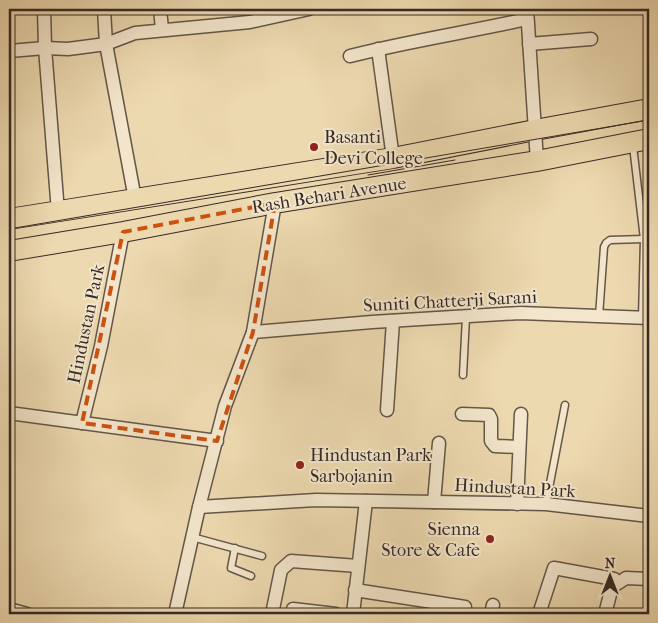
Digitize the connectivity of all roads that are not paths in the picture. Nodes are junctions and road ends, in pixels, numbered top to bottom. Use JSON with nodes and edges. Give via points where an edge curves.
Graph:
{"nodes":[{"id":1,"x":44,"y":9,"type":"edge"},
{"id":2,"x":104,"y":9,"type":"edge"},
{"id":3,"x":160,"y":9,"type":"edge"},
{"id":4,"x":309,"y":9,"type":"edge"},
{"id":5,"x":527,"y":14,"type":"edge"},
{"id":6,"x":162,"y":29,"type":"junction"},
{"id":7,"x":590,"y":39,"type":"dead end"},
{"id":8,"x":106,"y":44,"type":"junction"},
{"id":9,"x":529,"y":44,"type":"junction"},
{"id":10,"x":45,"y":48,"type":"junction"},
{"id":11,"x":378,"y":49,"type":"junction"},
{"id":12,"x":9,"y":51,"type":"edge"},
{"id":13,"x":350,"y":56,"type":"dead end"},
{"id":14,"x":649,"y":109,"type":"edge"},
{"id":15,"x":535,"y":130,"type":"junction"},
{"id":16,"x":641,"y":140,"type":"edge"},
{"id":17,"x":393,"y":158,"type":"junction"},
{"id":18,"x":537,"y":161,"type":"junction"},
{"id":19,"x":135,"y":200,"type":"junction"},
{"id":20,"x":275,"y":203,"type":"junction"},
{"id":21,"x":58,"y":212,"type":"junction"},
{"id":22,"x":9,"y":219,"type":"edge"},
{"id":23,"x":123,"y":232,"type":"junction"},
{"id":24,"x":644,"y":239,"type":"junction"},
{"id":25,"x":9,"y":251,"type":"edge"},
{"id":26,"x":599,"y":316,"type":"junction"},
{"id":27,"x":466,"y":317,"type":"junction"},
{"id":28,"x":646,"y":318,"type":"edge"},
{"id":29,"x":393,"y":321,"type":"junction"},
{"id":30,"x":253,"y":332,"type":"junction"},
{"id":31,"x":462,"y":375,"type":"dead end"},
{"id":32,"x":565,"y":405,"type":"dead end"},
{"id":33,"x":386,"y":410,"type":"dead end"},
{"id":34,"x":9,"y":413,"type":"edge"},
{"id":35,"x":462,"y":414,"type":"dead end"},
{"id":36,"x":521,"y":414,"type":"dead end"},
{"id":37,"x":82,"y":423,"type":"junction"},
{"id":38,"x":217,"y":441,"type":"junction"},
{"id":39,"x":439,"y":443,"type":"dead end"},
{"id":40,"x":519,"y":447,"type":"junction"},
{"id":41,"x":366,"y":501,"type":"junction"},
{"id":42,"x":434,"y":502,"type":"junction"},
{"id":43,"x":516,"y":504,"type":"junction"},
{"id":44,"x":546,"y":504,"type":"junction"},
{"id":45,"x":199,"y":507,"type":"junction"},
{"id":46,"x":649,"y":516,"type":"edge"},
{"id":47,"x":192,"y":537,"type":"junction"},
{"id":48,"x":235,"y":548,"type":"junction"},
{"id":49,"x":262,"y":556,"type":"dead end"},
{"id":50,"x":358,"y":566,"type":"junction"},
{"id":51,"x":251,"y":576,"type":"dead end"},
{"id":52,"x":649,"y":579,"type":"edge"},
{"id":53,"x":612,"y":587,"type":"junction"},
{"id":54,"x":356,"y":590,"type":"junction"},
{"id":55,"x":464,"y":607,"type":"dead end"},
{"id":56,"x":9,"y":609,"type":"edge"},
{"id":57,"x":293,"y":609,"type":"dead end"},
{"id":58,"x":27,"y":614,"type":"edge"},
{"id":59,"x":175,"y":614,"type":"edge"},
{"id":60,"x":272,"y":614,"type":"edge"},
{"id":61,"x":336,"y":614,"type":"edge"},
{"id":62,"x":353,"y":614,"type":"edge"},
{"id":63,"x":539,"y":614,"type":"edge"},
{"id":64,"x":605,"y":614,"type":"edge"}],
"edges":[{"from":1,"to":10,"type":"street"},
{"from":2,"to":8,"type":"street"},
{"from":3,"to":6,"type":"street"},
{"from":4,"to":6,"type":"street","via":[[250,22]]},
{"from":5,"to":9,"type":"street"},
{"from":5,"to":11,"type":"street","via":[[470,32]]},
{"from":6,"to":8,"type":"street","via":[[134,32]]},
{"from":7,"to":9,"type":"street"},
{"from":8,"to":10,"type":"street","via":[[68,49]]},
{"from":8,"to":19,"type":"street"},
{"from":9,"to":15,"type":"street"},
{"from":10,"to":12,"type":"street"},
{"from":10,"to":21,"type":"street"},
{"from":11,"to":13,"type":"street"},
{"from":11,"to":17,"type":"street"},
{"from":14,"to":15,"type":"main road","name":"Rash Behari Avenue"},
{"from":15,"to":17,"type":"main road","name":"Rash Behari Avenue"},
{"from":15,"to":18,"type":"street"},
{"from":16,"to":18,"type":"main road","name":"Rash Behari Avenue"},
{"from":16,"to":24,"type":"lane"},
{"from":17,"to":19,"type":"main road","name":"Rash Behari Avenue"},
{"from":18,"to":20,"type":"main road","name":"Rash Behari Avenue"},
{"from":19,"to":21,"type":"main road","name":"Rash Behari Avenue"},
{"from":20,"to":23,"type":"main road","name":"Rash Behari Avenue"},
{"from":20,"to":30,"type":"street"},
{"from":21,"to":22,"type":"main road","name":"Rash Behari Avenue"},
{"from":23,"to":25,"type":"main road","name":"Rash Behari Avenue"},
{"from":23,"to":37,"type":"street","name":"Hindustan Park"},
{"from":24,"to":26,"type":"lane","via":[[610,240],[606,243]]},
{"from":24,"to":28,"type":"lane"},
{"from":26,"to":27,"type":"street","name":"Suniti Chatterji Sarani","via":[[520,313]]},
{"from":26,"to":28,"type":"street","name":"Suniti Chatterji Sarani"},
{"from":27,"to":29,"type":"street","name":"Suniti Chatterji Sarani"},
{"from":27,"to":31,"type":"lane"},
{"from":29,"to":30,"type":"street","name":"Suniti Chatterji Sarani"},
{"from":29,"to":33,"type":"street"},
{"from":30,"to":38,"type":"street","via":[[225,406]]},
{"from":32,"to":44,"type":"lane"},
{"from":34,"to":37,"type":"street"},
{"from":35,"to":40,"type":"street","via":[[489,414],[490,441],[495,446]]},
{"from":36,"to":40,"type":"street"},
{"from":37,"to":38,"type":"street"},
{"from":38,"to":45,"type":"street"},
{"from":39,"to":42,"type":"street"},
{"from":40,"to":43,"type":"street"},
{"from":41,"to":42,"type":"street","name":"Hindustan Park"},
{"from":41,"to":45,"type":"street","name":"Hindustan Park","via":[[316,500]]},
{"from":41,"to":50,"type":"street"},
{"from":42,"to":43,"type":"street","name":"Hindustan Park"},
{"from":43,"to":44,"type":"street","name":"Hindustan Park"},
{"from":44,"to":46,"type":"street","name":"Hindustan Park"},
{"from":45,"to":47,"type":"street"},
{"from":47,"to":48,"type":"lane"},
{"from":47,"to":59,"type":"street"},
{"from":48,"to":49,"type":"lane"},
{"from":48,"to":51,"type":"lane","via":[[231,568]]},
{"from":50,"to":54,"type":"street"},
{"from":50,"to":60,"type":"street","via":[[291,561],[281,570]]},
{"from":52,"to":53,"type":"street","via":[[626,578]]},
{"from":53,"to":63,"type":"street","via":[[614,579],[554,568]]},
{"from":53,"to":64,"type":"street"},
{"from":54,"to":55,"type":"street"},
{"from":54,"to":62,"type":"street"},
{"from":56,"to":58,"type":"street"},
{"from":57,"to":61,"type":"street"}]}
